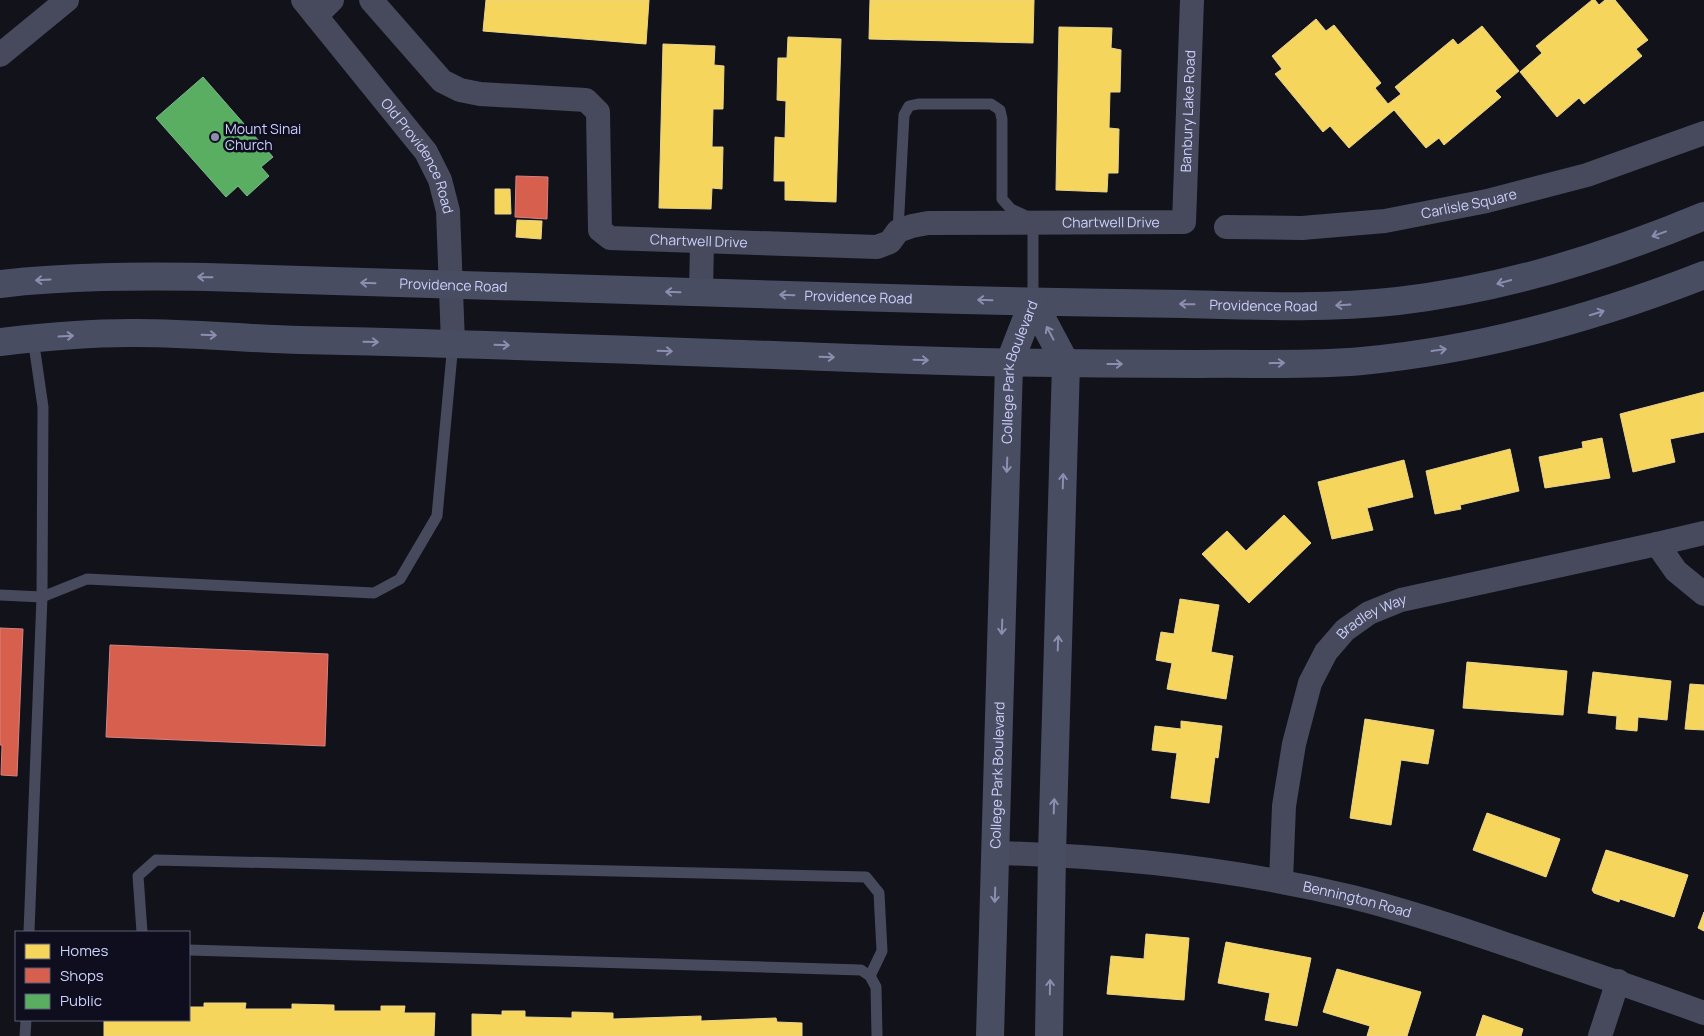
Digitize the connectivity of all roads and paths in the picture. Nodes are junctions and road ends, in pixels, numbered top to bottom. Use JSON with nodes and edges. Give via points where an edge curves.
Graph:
{"nodes":[{"id":1,"x":67,"y":0,"type":"edge"},
{"id":2,"x":371,"y":0,"type":"edge"},
{"id":3,"x":1192,"y":0,"type":"edge"},
{"id":4,"x":317,"y":5,"type":"edge"},
{"id":5,"x":0,"y":54,"type":"edge"},
{"id":6,"x":1704,"y":133,"type":"edge"},
{"id":7,"x":1704,"y":216,"type":"edge"},
{"id":8,"x":1184,"y":222,"type":"joint"},
{"id":9,"x":1030,"y":223,"type":"junction"},
{"id":10,"x":1226,"y":227,"type":"dead end"},
{"id":11,"x":898,"y":231,"type":"junction"},
{"id":12,"x":702,"y":242,"type":"junction"},
{"id":13,"x":1704,"y":275,"type":"edge"},
{"id":14,"x":0,"y":284,"type":"edge"},
{"id":15,"x":451,"y":286,"type":"junction"},
{"id":16,"x":701,"y":293,"type":"junction"},
{"id":17,"x":1033,"y":302,"type":"junction"},
{"id":18,"x":33,"y":338,"type":"junction"},
{"id":19,"x":0,"y":342,"type":"edge"},
{"id":20,"x":453,"y":343,"type":"junction"},
{"id":21,"x":1009,"y":364,"type":"junction"},
{"id":22,"x":1066,"y":364,"type":"junction"},
{"id":23,"x":1704,"y":533,"type":"edge"},
{"id":24,"x":1657,"y":544,"type":"junction"},
{"id":25,"x":1704,"y":594,"type":"edge"},
{"id":26,"x":0,"y":595,"type":"edge"},
{"id":27,"x":42,"y":597,"type":"junction"},
{"id":28,"x":996,"y":853,"type":"junction"},
{"id":29,"x":1052,"y":854,"type":"junction"},
{"id":30,"x":1281,"y":882,"type":"junction"},
{"id":31,"x":29,"y":931,"type":"edge"},
{"id":32,"x":142,"y":931,"type":"edge"},
{"id":33,"x":190,"y":950,"type":"edge"},
{"id":34,"x":870,"y":976,"type":"junction"},
{"id":35,"x":1618,"y":982,"type":"junction"},
{"id":36,"x":1704,"y":1013,"type":"edge"},
{"id":37,"x":26,"y":1021,"type":"edge"},
{"id":38,"x":25,"y":1036,"type":"edge"},
{"id":39,"x":877,"y":1036,"type":"edge"},
{"id":40,"x":990,"y":1036,"type":"edge"},
{"id":41,"x":1049,"y":1036,"type":"edge"},
{"id":42,"x":1600,"y":1036,"type":"edge"}],
"edges":[{"from":1,"to":5,"type":"street"},
{"from":2,"to":12,"type":"street","name":"Chartwell Drive","via":[[442,81],[460,90],[586,100],[598,112],[600,230],[610,238]]},
{"from":3,"to":8,"type":"street","name":"Banbury Lake Road"},
{"from":4,"to":15,"type":"street","name":"Old Providence Road","via":[[426,152],[440,180],[448,211]]},
{"from":6,"to":10,"type":"street","name":"Carlisle Square","via":[[1587,175],[1468,205],[1376,222],[1302,228]]},
{"from":7,"to":17,"type":"main road","name":"Providence Road","one_way":true,"via":[[1555,269],[1493,285],[1398,301],[1318,306]]},
{"from":8,"to":9,"type":"street","name":"Chartwell Drive"},
{"from":9,"to":11,"type":"street","name":"Chartwell Drive","via":[[928,223]]},
{"from":9,"to":11,"type":"lane","via":[[1002,198],[1000,110],[991,104],[918,104],[909,106],[904,115]]},
{"from":9,"to":17,"type":"lane","via":[[1033,231]]},
{"from":11,"to":12,"type":"street","name":"Chartwell Drive","via":[[890,242],[877,248]]},
{"from":12,"to":16,"type":"street"},
{"from":22,"to":13,"type":"main road","one_way":true,"via":[[1361,361],[1451,349],[1549,328],[1643,299]]},
{"from":15,"to":14,"type":"main road","name":"Providence Road","one_way":true,"via":[[128,276]]},
{"from":16,"to":15,"type":"main road","name":"Providence Road","one_way":true},
{"from":15,"to":20,"type":"street","name":"Old Providence Road"},
{"from":17,"to":16,"type":"main road","name":"Providence Road","one_way":true},
{"from":17,"to":21,"type":"main road","name":"College Park Boulevard"},
{"from":22,"to":17,"type":"main road","name":"College Park Boulevard","one_way":true},
{"from":18,"to":19,"type":"main road"},
{"from":18,"to":20,"type":"main road","one_way":true,"via":[[128,332],[276,340]]},
{"from":18,"to":27,"type":"lane","via":[[43,407]]},
{"from":20,"to":21,"type":"main road","one_way":true},
{"from":20,"to":27,"type":"lane","via":[[437,516],[400,579],[374,593],[87,579]]},
{"from":21,"to":22,"type":"main road"},
{"from":21,"to":28,"type":"main road","name":"College Park Boulevard","one_way":true},
{"from":29,"to":22,"type":"main road","name":"College Park Boulevard","one_way":true},
{"from":23,"to":24,"type":"street","name":"Bradley Way"},
{"from":24,"to":25,"type":"street","via":[[1676,571]]},
{"from":24,"to":30,"type":"street","name":"Bradley Way","via":[[1402,600],[1369,613],[1345,630],[1326,652],[1310,683],[1294,744],[1284,806]]},
{"from":26,"to":27,"type":"lane"},
{"from":27,"to":31,"type":"lane"},
{"from":28,"to":29,"type":"street","name":"Bennington Road"},
{"from":28,"to":40,"type":"main road","name":"College Park Boulevard","one_way":true},
{"from":29,"to":30,"type":"street","name":"Bennington Road","via":[[1186,866]]},
{"from":41,"to":29,"type":"main road","name":"College Park Boulevard","one_way":true},
{"from":30,"to":35,"type":"street","name":"Bennington Road","via":[[1413,913]]},
{"from":32,"to":34,"type":"lane","via":[[138,876],[156,860],[866,877],[879,893],[882,951]]},
{"from":33,"to":34,"type":"lane","via":[[848,969],[861,970]]},
{"from":34,"to":39,"type":"lane","via":[[876,987]]},
{"from":35,"to":36,"type":"street","name":"Bennington Road"},
{"from":35,"to":42,"type":"street"},
{"from":37,"to":38,"type":"lane"}]}
